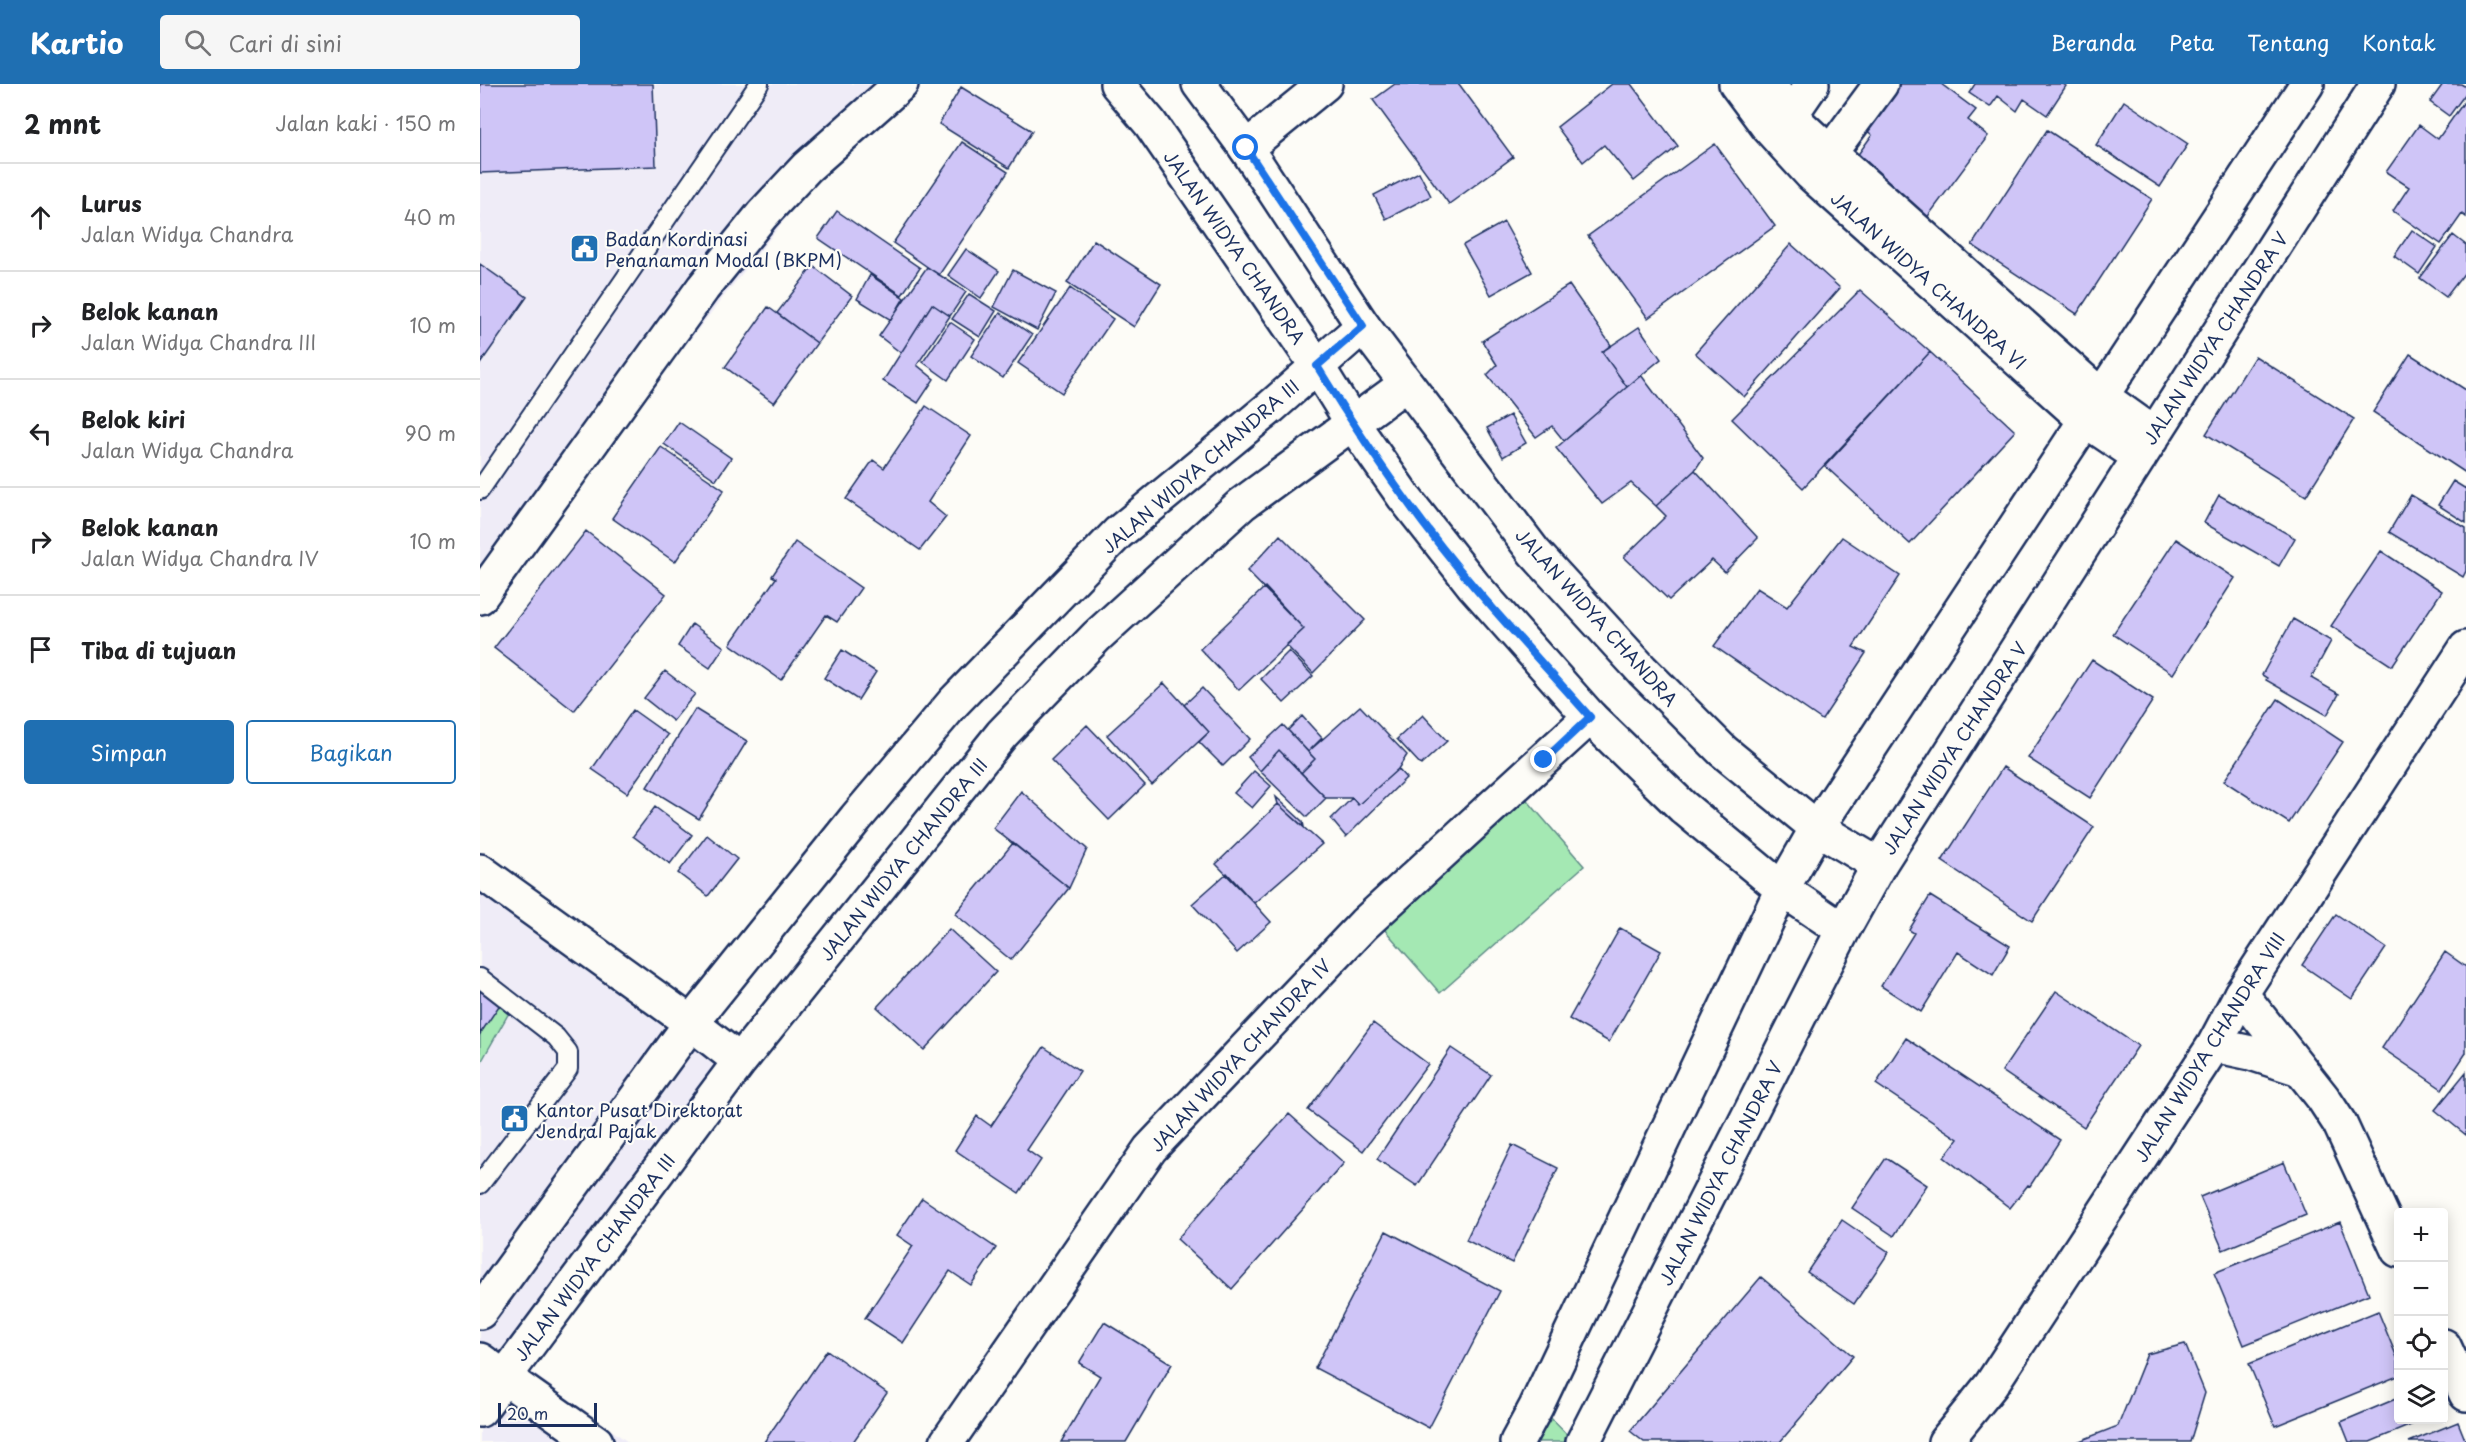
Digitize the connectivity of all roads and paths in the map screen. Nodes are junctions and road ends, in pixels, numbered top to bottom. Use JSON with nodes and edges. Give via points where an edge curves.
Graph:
{"nodes":[{"id":1,"x":759,"y":84,"type":"edge"},
{"id":2,"x":901,"y":84,"type":"edge"},
{"id":3,"x":1117,"y":84,"type":"edge"},
{"id":4,"x":1199,"y":84,"type":"edge"},
{"id":5,"x":1736,"y":84,"type":"edge"},
{"id":6,"x":1769,"y":84,"type":"edge"},
{"id":7,"x":1812,"y":84,"type":"edge"},
{"id":8,"x":1881,"y":84,"type":"edge"},
{"id":9,"x":2307,"y":84,"type":"edge"},
{"id":10,"x":2378,"y":84,"type":"edge"},
{"id":11,"x":1322,"y":85,"type":"edge"},
{"id":12,"x":1790,"y":116,"type":"junction"},
{"id":13,"x":1246,"y":148,"type":"junction"},
{"id":14,"x":1830,"y":153,"type":"junction"},
{"id":15,"x":1363,"y":326,"type":"junction"},
{"id":16,"x":1317,"y":366,"type":"junction"},
{"id":17,"x":1406,"y":384,"type":"junction"},
{"id":18,"x":2093,"y":408,"type":"junction"},
{"id":19,"x":1353,"y":424,"type":"junction"},
{"id":20,"x":2147,"y":445,"type":"junction"},
{"id":21,"x":480,"y":490,"type":"edge"},
{"id":22,"x":480,"y":597,"type":"edge"},
{"id":23,"x":2466,"y":648,"type":"edge"},
{"id":24,"x":1590,"y":717,"type":"junction"},
{"id":25,"x":1817,"y":828,"type":"junction"},
{"id":26,"x":1879,"y":865,"type":"junction"},
{"id":27,"x":480,"y":872,"type":"edge"},
{"id":28,"x":1782,"y":889,"type":"junction"},
{"id":29,"x":1843,"y":930,"type":"junction"},
{"id":30,"x":480,"y":978,"type":"edge"},
{"id":31,"x":2241,"y":994,"type":"junction"},
{"id":32,"x":691,"y":1023,"type":"junction"},
{"id":33,"x":2214,"y":1045,"type":"junction"},
{"id":34,"x":740,"y":1061,"type":"junction"},
{"id":35,"x":2300,"y":1070,"type":"junction"},
{"id":36,"x":480,"y":1184,"type":"edge"},
{"id":37,"x":2394,"y":1241,"type":"edge"},
{"id":38,"x":480,"y":1312,"type":"edge"},
{"id":39,"x":2448,"y":1355,"type":"edge"},
{"id":40,"x":492,"y":1369,"type":"edge"},
{"id":41,"x":2466,"y":1394,"type":"edge"},
{"id":42,"x":480,"y":1410,"type":"edge"},
{"id":43,"x":596,"y":1442,"type":"edge"},
{"id":44,"x":947,"y":1442,"type":"edge"},
{"id":45,"x":1517,"y":1442,"type":"edge"},
{"id":46,"x":1583,"y":1442,"type":"edge"},
{"id":47,"x":1945,"y":1442,"type":"edge"}],
"edges":[{"from":1,"to":21,"type":"lane"},
{"from":2,"to":22,"type":"street","via":[[807,167],[762,214],[703,288]]},
{"from":3,"to":16,"type":"street","name":"JALAN WIDYA CHANDRA","via":[[1150,123]]},
{"from":4,"to":13,"type":"street","name":"JALAN WIDYA CHANDRA"},
{"from":5,"to":18,"type":"street","name":"JALAN WIDYA CHANDRA VI","via":[[1811,174]]},
{"from":6,"to":12,"type":"street","name":"JALAN WIDYA CHANDRA VI"},
{"from":7,"to":12,"type":"street"},
{"from":8,"to":14,"type":"street"},
{"from":9,"to":18,"type":"street"},
{"from":10,"to":20,"type":"street","name":"JALAN WIDYA CHANDRA V"},
{"from":11,"to":13,"type":"street"},
{"from":12,"to":14,"type":"street","name":"JALAN WIDYA CHANDRA VI"},
{"from":13,"to":15,"type":"street","name":"JALAN WIDYA CHANDRA"},
{"from":14,"to":18,"type":"street","name":"JALAN WIDYA CHANDRA VI"},
{"from":15,"to":16,"type":"street","name":"JALAN WIDYA CHANDRA III"},
{"from":15,"to":17,"type":"street","name":"JALAN WIDYA CHANDRA"},
{"from":16,"to":19,"type":"street","name":"JALAN WIDYA CHANDRA"},
{"from":16,"to":32,"type":"street","name":"JALAN WIDYA CHANDRA III","via":[[1118,533],[954,702]]},
{"from":17,"to":19,"type":"street","name":"JALAN WIDYA CHANDRA III"},
{"from":17,"to":25,"type":"street","name":"JALAN WIDYA CHANDRA","via":[[1534,552],[1642,670],[1723,751]]},
{"from":18,"to":20,"type":"street","name":"JALAN WIDYA CHANDRA VI"},
{"from":18,"to":25,"type":"street"},
{"from":19,"to":24,"type":"street","name":"JALAN WIDYA CHANDRA","via":[[1474,586]]},
{"from":19,"to":34,"type":"street","name":"JALAN WIDYA CHANDRA III","via":[[1242,504],[1097,636],[1002,734]]},
{"from":20,"to":26,"type":"street","name":"JALAN WIDYA CHANDRA V"},
{"from":23,"to":31,"type":"street","name":"JALAN WIDYA CHANDRA VIII"},
{"from":24,"to":28,"type":"street","name":"JALAN WIDYA CHANDRA","via":[[1683,807]]},
{"from":24,"to":44,"type":"street","name":"JALAN WIDYA CHANDRA IV","via":[[1364,924],[1150,1149]]},
{"from":25,"to":26,"type":"street","name":"JALAN WIDYA CHANDRA"},
{"from":25,"to":28,"type":"street"},
{"from":26,"to":29,"type":"street","name":"JALAN WIDYA CHANDRA V"},
{"from":27,"to":32,"type":"street"},
{"from":28,"to":29,"type":"street","name":"JALAN WIDYA CHANDRA"},
{"from":28,"to":45,"type":"street"},
{"from":29,"to":46,"type":"street","name":"JALAN WIDYA CHANDRA V"},
{"from":30,"to":36,"type":"lane","via":[[556,1037],[568,1052],[568,1069]]},
{"from":31,"to":33,"type":"street","name":"JALAN WIDYA CHANDRA VIII"},
{"from":31,"to":35,"type":"street"},
{"from":32,"to":34,"type":"street"},
{"from":32,"to":38,"type":"street","name":"JALAN WIDYA CHANDRA III"},
{"from":33,"to":35,"type":"street"},
{"from":33,"to":47,"type":"street","name":"JALAN WIDYA CHANDRA VIII","via":[[1990,1385]]},
{"from":34,"to":40,"type":"street","name":"JALAN WIDYA CHANDRA III"},
{"from":35,"to":37,"type":"street","via":[[2340,1124]]},
{"from":39,"to":41,"type":"street"},
{"from":40,"to":42,"type":"street","name":"JALAN WIDYA CHANDRA III"},
{"from":40,"to":43,"type":"street"}]}
